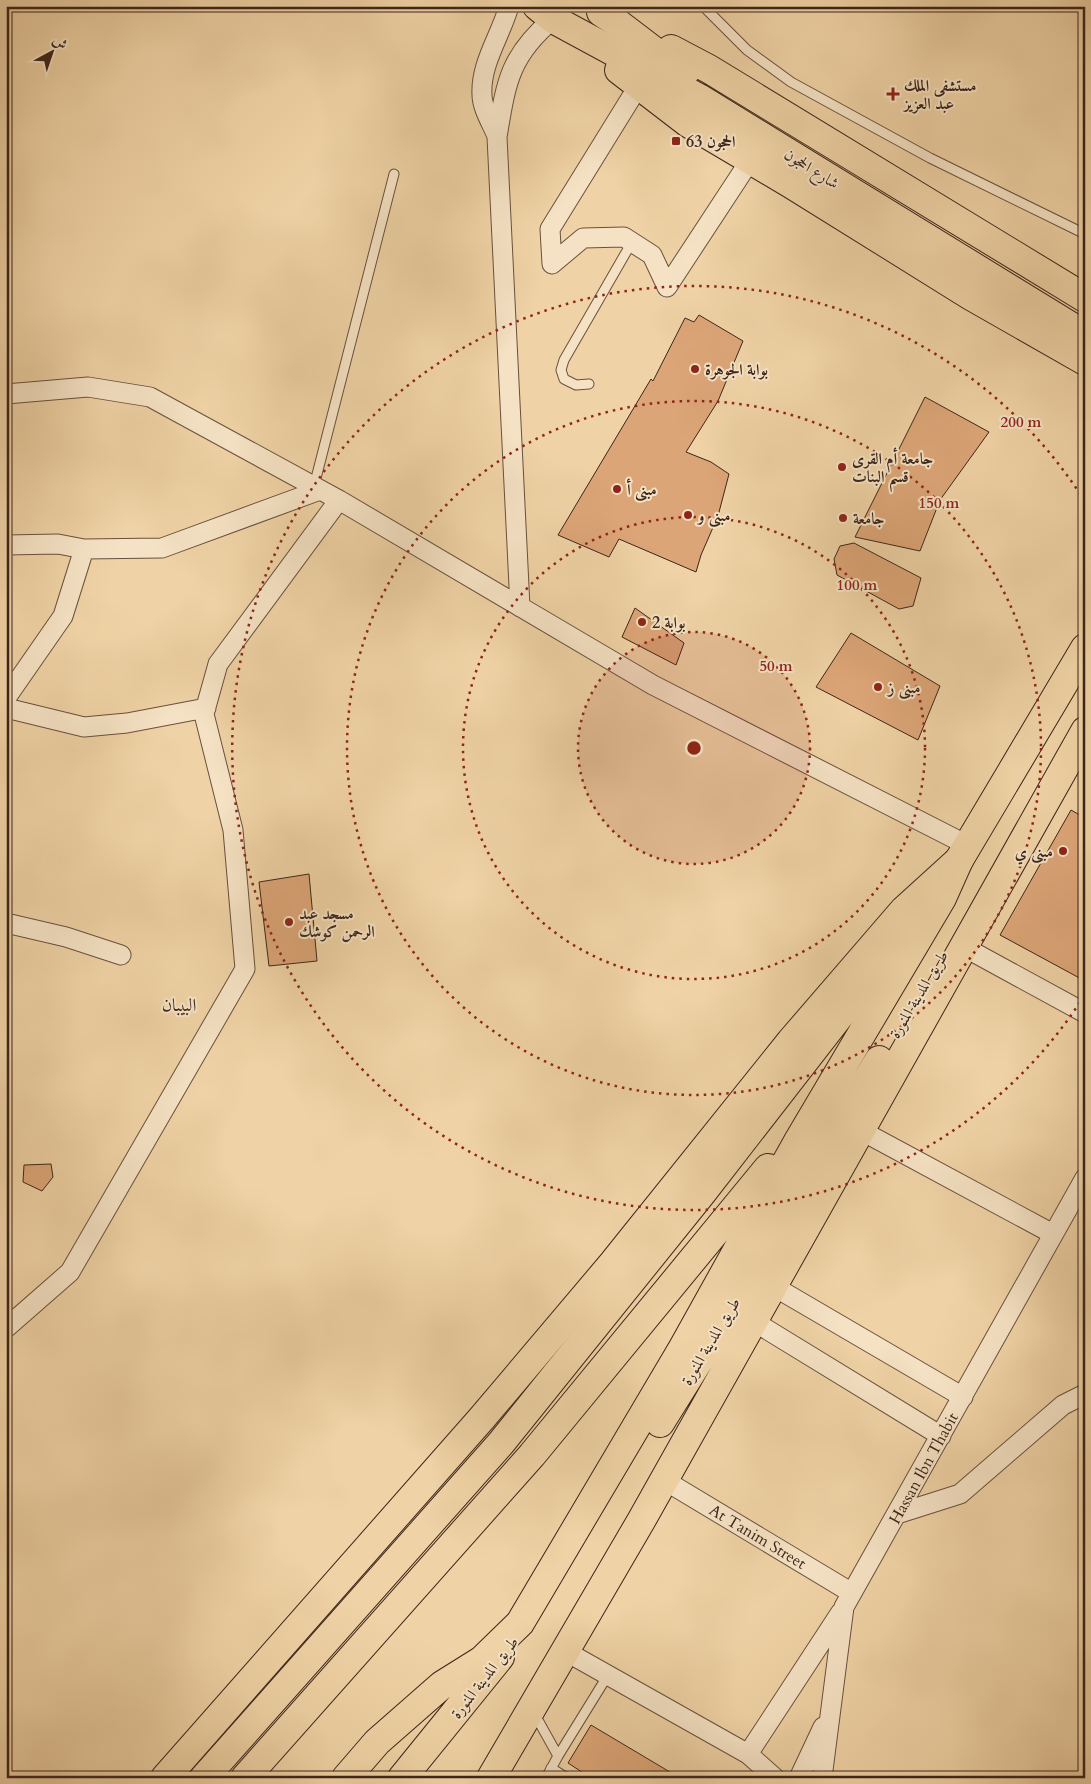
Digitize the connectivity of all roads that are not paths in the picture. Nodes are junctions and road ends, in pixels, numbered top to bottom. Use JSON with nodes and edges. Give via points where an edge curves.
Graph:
{"nodes":[{"id":1,"x":509,"y":6,"type":"edge"},
{"id":2,"x":703,"y":6,"type":"edge"},
{"id":3,"x":604,"y":12,"type":"edge"},
{"id":4,"x":545,"y":13,"type":"edge"},
{"id":5,"x":639,"y":85,"type":"junction"},
{"id":6,"x":702,"y":91,"type":"junction"},
{"id":7,"x":497,"y":137,"type":"junction"},
{"id":8,"x":751,"y":160,"type":"junction"},
{"id":9,"x":394,"y":174,"type":"dead end"},
{"id":10,"x":1085,"y":234,"type":"edge"},
{"id":11,"x":632,"y":242,"type":"junction"},
{"id":12,"x":1085,"y":298,"type":"edge"},
{"id":13,"x":1085,"y":316,"type":"edge"},
{"id":14,"x":1085,"y":335,"type":"edge"},
{"id":15,"x":1085,"y":361,"type":"edge"},
{"id":16,"x":590,"y":384,"type":"dead end"},
{"id":17,"x":6,"y":394,"type":"edge"},
{"id":18,"x":317,"y":488,"type":"junction"},
{"id":19,"x":338,"y":500,"type":"junction"},
{"id":20,"x":6,"y":545,"type":"edge"},
{"id":21,"x":84,"y":548,"type":"junction"},
{"id":22,"x":520,"y":607,"type":"junction"},
{"id":23,"x":1085,"y":648,"type":"edge"},
{"id":24,"x":6,"y":698,"type":"edge"},
{"id":25,"x":6,"y":708,"type":"edge"},
{"id":26,"x":206,"y":708,"type":"junction"},
{"id":27,"x":1085,"y":731,"type":"edge"},
{"id":28,"x":963,"y":853,"type":"junction"},
{"id":29,"x":995,"y":890,"type":"junction"},
{"id":30,"x":942,"y":898,"type":"junction"},
{"id":31,"x":6,"y":923,"type":"edge"},
{"id":32,"x":964,"y":946,"type":"junction"},
{"id":33,"x":121,"y":955,"type":"dead end"},
{"id":34,"x":1085,"y":1013,"type":"edge"},
{"id":35,"x":860,"y":1130,"type":"junction"},
{"id":36,"x":1085,"y":1178,"type":"edge"},
{"id":37,"x":1053,"y":1234,"type":"junction"},
{"id":38,"x":773,"y":1286,"type":"junction"},
{"id":39,"x":753,"y":1322,"type":"junction"},
{"id":40,"x":6,"y":1328,"type":"edge"},
{"id":41,"x":1085,"y":1394,"type":"edge"},
{"id":42,"x":963,"y":1397,"type":"junction"},
{"id":43,"x":941,"y":1436,"type":"junction"},
{"id":44,"x":664,"y":1480,"type":"junction"},
{"id":45,"x":897,"y":1514,"type":"junction"},
{"id":46,"x":848,"y":1600,"type":"junction"},
{"id":47,"x":565,"y":1651,"type":"junction"},
{"id":48,"x":608,"y":1675,"type":"junction"},
{"id":49,"x":531,"y":1708,"type":"junction"},
{"id":50,"x":830,"y":1714,"type":"junction"},
{"id":51,"x":748,"y":1754,"type":"junction"},
{"id":52,"x":558,"y":1756,"type":"junction"},
{"id":53,"x":551,"y":1768,"type":"junction"},
{"id":54,"x":165,"y":1778,"type":"edge"},
{"id":55,"x":204,"y":1778,"type":"edge"},
{"id":56,"x":245,"y":1778,"type":"edge"},
{"id":57,"x":346,"y":1778,"type":"edge"},
{"id":58,"x":402,"y":1778,"type":"edge"},
{"id":59,"x":491,"y":1778,"type":"edge"},
{"id":60,"x":546,"y":1778,"type":"edge"},
{"id":61,"x":567,"y":1778,"type":"edge"},
{"id":62,"x":775,"y":1778,"type":"edge"},
{"id":63,"x":799,"y":1778,"type":"edge"},
{"id":64,"x":822,"y":1778,"type":"edge"}],
"edges":[{"from":1,"to":7,"type":"street","via":[[494,42],[482,96]]},
{"from":2,"to":10,"type":"lane","via":[[747,50],[791,82],[930,158]]},
{"from":3,"to":6,"type":"main road","name":"شارع الحجون"},
{"from":3,"to":12,"type":"main road","via":[[709,69]]},
{"from":4,"to":5,"type":"main road"},
{"from":4,"to":6,"type":"main road","name":"شارع الحجون"},
{"from":4,"to":7,"type":"street","via":[[510,71]]},
{"from":5,"to":8,"type":"main road","via":[[688,123]]},
{"from":5,"to":11,"type":"street","via":[[550,229],[552,264],[583,238],[624,238]]},
{"from":6,"to":13,"type":"main road","name":"شارع الحجون"},
{"from":6,"to":14,"type":"main road","name":"شارع الحجون"},
{"from":7,"to":22,"type":"street"},
{"from":8,"to":11,"type":"street","via":[[667,287],[652,254]]},
{"from":8,"to":15,"type":"main road","via":[[971,296]]},
{"from":9,"to":18,"type":"lane"},
{"from":11,"to":16,"type":"lane","via":[[561,370],[564,379],[576,385]]},
{"from":17,"to":18,"type":"street","via":[[88,387],[150,398]]},
{"from":18,"to":19,"type":"street"},
{"from":18,"to":21,"type":"street","via":[[162,548]]},
{"from":19,"to":22,"type":"street"},
{"from":19,"to":26,"type":"street","via":[[218,664]]},
{"from":20,"to":21,"type":"street","via":[[58,544]]},
{"from":21,"to":24,"type":"street","via":[[63,616]]},
{"from":22,"to":28,"type":"street","via":[[653,685]]},
{"from":23,"to":28,"type":"main road"},
{"from":25,"to":26,"type":"street","via":[[84,727],[127,723]]},
{"from":26,"to":40,"type":"street","via":[[204,714],[233,830],[245,969],[70,1272]]},
{"from":27,"to":29,"type":"main road","name":"طريق المدينة المنورة"},
{"from":28,"to":30,"type":"main road"},
{"from":28,"to":54,"type":"main road","via":[[904,910],[791,1041],[613,1263],[482,1418]]},
{"from":29,"to":32,"type":"main road","name":"طريق المدينة المنورة"},
{"from":29,"to":58,"type":"main road","name":"طريق المدينة المنورة","via":[[960,923],[718,1330],[574,1560]]},
{"from":30,"to":55,"type":"main road","via":[[916,917],[702,1193],[501,1443]]},
{"from":30,"to":56,"type":"main road","via":[[938,930],[805,1121],[722,1226],[532,1456]]},
{"from":30,"to":57,"type":"main road","via":[[520,1623],[482,1660],[442,1685],[377,1742]]},
{"from":31,"to":33,"type":"street","via":[[66,936]]},
{"from":32,"to":34,"type":"street"},
{"from":32,"to":35,"type":"main road","name":"طريق المدينة المنورة"},
{"from":35,"to":37,"type":"street"},
{"from":35,"to":38,"type":"main road","name":"طريق المدينة المنورة"},
{"from":36,"to":37,"type":"street","name":"Hassan Ibn Thabit"},
{"from":37,"to":42,"type":"street","name":"Hassan Ibn Thabit"},
{"from":38,"to":39,"type":"main road","name":"طريق المدينة المنورة"},
{"from":38,"to":42,"type":"street"},
{"from":39,"to":43,"type":"street"},
{"from":39,"to":44,"type":"main road","name":"طريق المدينة المنورة"},
{"from":41,"to":45,"type":"street","via":[[1063,1405],[960,1494]]},
{"from":42,"to":43,"type":"street","name":"Hassan Ibn Thabit"},
{"from":43,"to":45,"type":"street","name":"Hassan Ibn Thabit"},
{"from":44,"to":46,"type":"street","name":"At Tanim Street"},
{"from":44,"to":47,"type":"main road","name":"طريق المدينة المنورة"},
{"from":45,"to":46,"type":"street","name":"Hassan Ibn Thabit"},
{"from":46,"to":50,"type":"street","name":"Hassan Ibn Thabit"},
{"from":46,"to":51,"type":"street"},
{"from":47,"to":48,"type":"street"},
{"from":47,"to":49,"type":"main road","name":"طريق المدينة المنورة"},
{"from":48,"to":51,"type":"street"},
{"from":48,"to":52,"type":"lane"},
{"from":49,"to":52,"type":"lane"},
{"from":49,"to":59,"type":"main road","name":"طريق المدينة المنورة"},
{"from":50,"to":63,"type":"street"},
{"from":50,"to":64,"type":"street","name":"Hassan Ibn Thabit"},
{"from":51,"to":62,"type":"street"},
{"from":52,"to":53,"type":"lane"},
{"from":53,"to":60,"type":"lane"},
{"from":53,"to":61,"type":"lane"}]}
